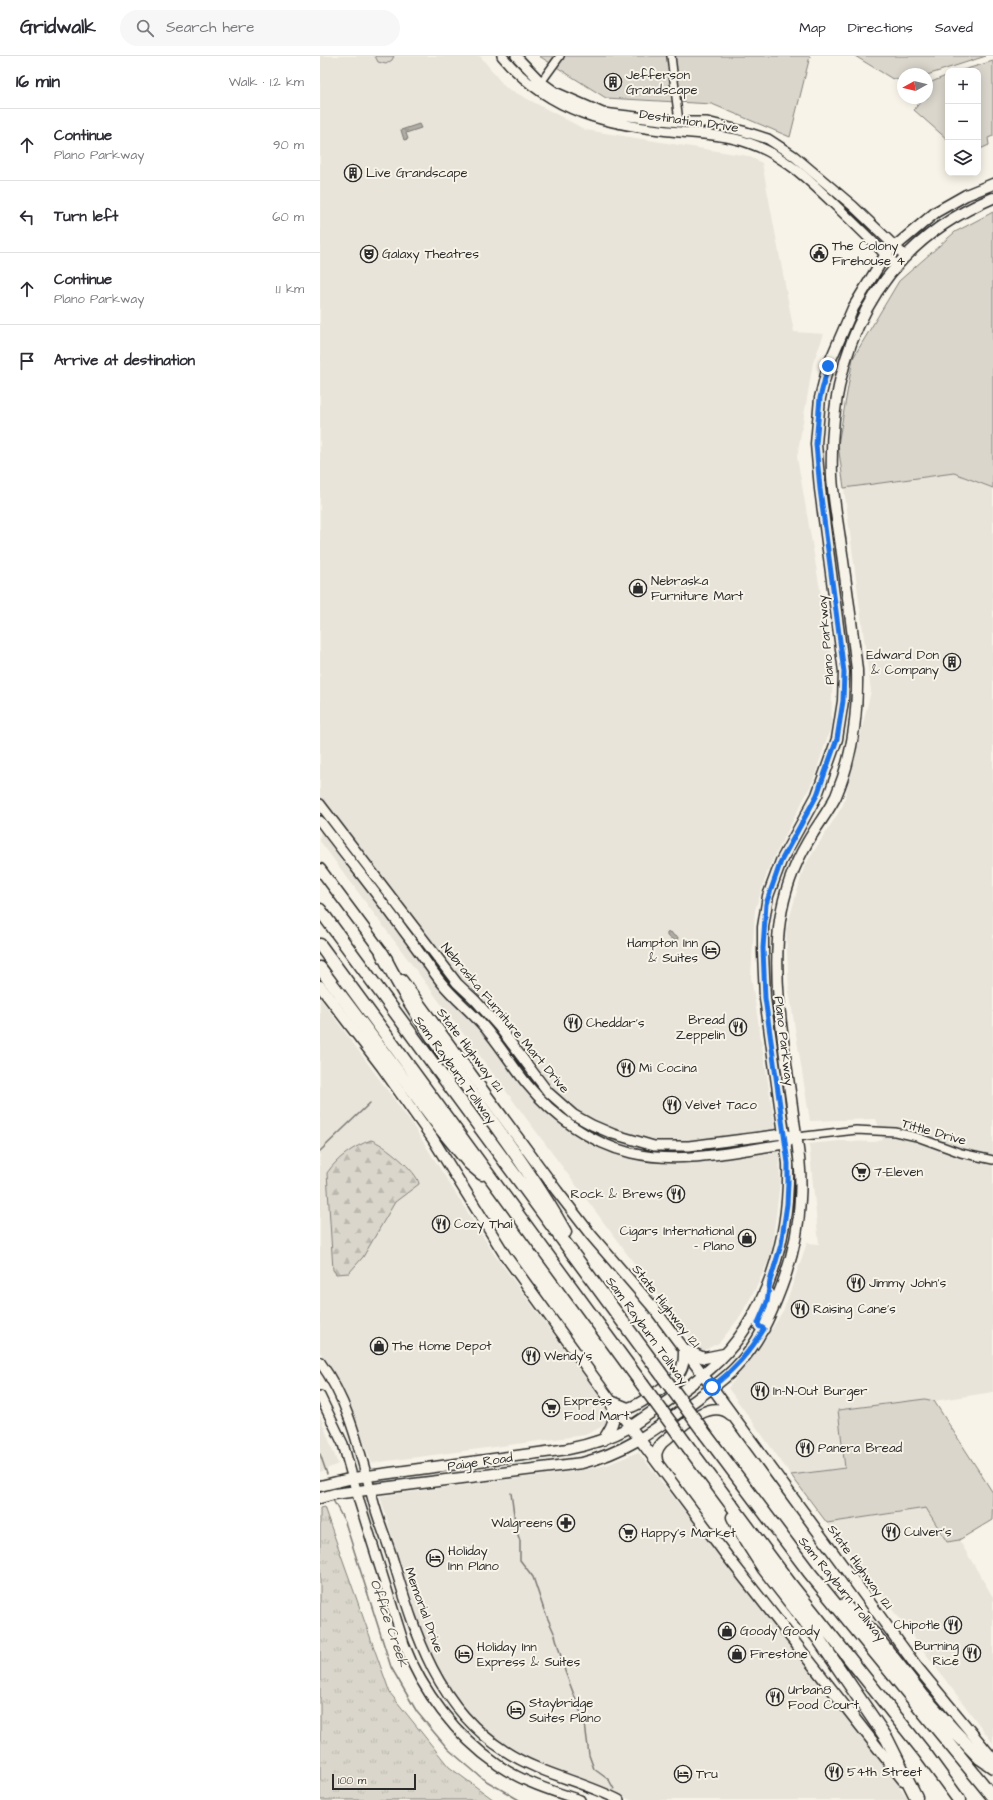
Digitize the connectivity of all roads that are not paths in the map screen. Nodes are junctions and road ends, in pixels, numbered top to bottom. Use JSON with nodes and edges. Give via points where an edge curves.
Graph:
{"nodes":[{"id":1,"x":502,"y":56,"type":"edge"},
{"id":2,"x":516,"y":56,"type":"edge"},
{"id":3,"x":560,"y":56,"type":"edge"},
{"id":4,"x":671,"y":56,"type":"edge"},
{"id":5,"x":539,"y":85,"type":"junction"},
{"id":6,"x":679,"y":122,"type":"junction"},
{"id":7,"x":993,"y":184,"type":"edge"},
{"id":8,"x":993,"y":198,"type":"edge"},
{"id":9,"x":894,"y":246,"type":"junction"},
{"id":10,"x":886,"y":254,"type":"junction"},
{"id":11,"x":905,"y":256,"type":"junction"},
{"id":12,"x":896,"y":266,"type":"junction"},
{"id":13,"x":320,"y":804,"type":"edge"},
{"id":14,"x":320,"y":821,"type":"edge"},
{"id":15,"x":320,"y":869,"type":"edge"},
{"id":16,"x":320,"y":910,"type":"edge"},
{"id":17,"x":320,"y":946,"type":"edge"},
{"id":18,"x":382,"y":953,"type":"junction"},
{"id":19,"x":320,"y":968,"type":"edge"},
{"id":20,"x":320,"y":984,"type":"edge"},
{"id":21,"x":783,"y":1134,"type":"junction"},
{"id":22,"x":797,"y":1137,"type":"junction"},
{"id":23,"x":785,"y":1144,"type":"junction"},
{"id":24,"x":993,"y":1160,"type":"edge"},
{"id":25,"x":496,"y":1185,"type":"junction"},
{"id":26,"x":591,"y":1278,"type":"junction"},
{"id":27,"x":770,"y":1281,"type":"junction"},
{"id":28,"x":764,"y":1329,"type":"junction"},
{"id":29,"x":684,"y":1349,"type":"junction"},
{"id":30,"x":724,"y":1354,"type":"junction"},
{"id":31,"x":320,"y":1362,"type":"edge"},
{"id":32,"x":703,"y":1374,"type":"junction"},
{"id":33,"x":726,"y":1376,"type":"junction"},
{"id":34,"x":712,"y":1387,"type":"junction"},
{"id":35,"x":320,"y":1396,"type":"edge"},
{"id":36,"x":611,"y":1401,"type":"junction"},
{"id":37,"x":735,"y":1419,"type":"junction"},
{"id":38,"x":630,"y":1427,"type":"junction"},
{"id":39,"x":603,"y":1440,"type":"junction"},
{"id":40,"x":640,"y":1440,"type":"junction"},
{"id":41,"x":488,"y":1461,"type":"junction"},
{"id":42,"x":658,"y":1464,"type":"junction"},
{"id":43,"x":489,"y":1474,"type":"junction"},
{"id":44,"x":367,"y":1476,"type":"junction"},
{"id":45,"x":353,"y":1478,"type":"junction"},
{"id":46,"x":320,"y":1486,"type":"edge"},
{"id":47,"x":370,"y":1490,"type":"junction"},
{"id":48,"x":356,"y":1491,"type":"junction"},
{"id":49,"x":721,"y":1492,"type":"junction"},
{"id":50,"x":320,"y":1498,"type":"edge"},
{"id":51,"x":809,"y":1572,"type":"junction"},
{"id":52,"x":423,"y":1652,"type":"junction"},
{"id":53,"x":410,"y":1659,"type":"junction"},
{"id":54,"x":993,"y":1759,"type":"edge"},
{"id":55,"x":993,"y":1767,"type":"edge"},
{"id":56,"x":598,"y":1796,"type":"edge"},
{"id":57,"x":993,"y":1797,"type":"edge"},
{"id":58,"x":917,"y":1798,"type":"edge"},
{"id":59,"x":580,"y":1800,"type":"edge"},
{"id":60,"x":619,"y":1800,"type":"edge"},
{"id":61,"x":959,"y":1800,"type":"edge"}],
"edges":[{"from":1,"to":5,"type":"street","name":"Destination Drive","via":[[514,71]]},
{"from":2,"to":5,"type":"street","name":"Destination Drive"},
{"from":3,"to":5,"type":"street"},
{"from":4,"to":6,"type":"street"},
{"from":5,"to":6,"type":"street","name":"Destination Drive","via":[[603,113]]},
{"from":5,"to":10,"type":"street","name":"Destination Drive","via":[[562,105],[586,116],[612,123],[716,135],[749,143],[773,154],[803,174]]},
{"from":6,"to":9,"type":"street","name":"Destination Drive","via":[[706,122],[768,139],[800,161],[853,206]]},
{"from":7,"to":9,"type":"main road","name":"Plano Parkway","via":[[966,195],[936,212]]},
{"from":8,"to":11,"type":"main road","name":"Plano Parkway","via":[[955,217],[921,240]]},
{"from":9,"to":10,"type":"main road","name":"Plano Parkway"},
{"from":9,"to":11,"type":"street","name":"Destination Drive"},
{"from":10,"to":12,"type":"street","name":"Destination Drive"},
{"from":10,"to":21,"type":"main road","name":"Plano Parkway","via":[[854,308],[833,354],[823,383],[819,410],[816,444],[843,664],[843,701],[837,739],[817,795],[786,851],[766,904],[763,948],[765,998]]},
{"from":11,"to":12,"type":"main road","name":"Plano Parkway"},
{"from":12,"to":22,"type":"main road","name":"Plano Parkway","via":[[882,284],[854,337],[838,384],[833,424],[832,477],[855,651],[857,690],[853,739],[848,762],[835,797],[795,865],[778,933],[776,954],[779,1006]]},
{"from":13,"to":21,"type":"street","name":"Nebraska Furniture Mart Drive","via":[[457,983],[499,1027],[548,1092],[574,1115],[612,1134],[654,1146],[689,1146]]},
{"from":14,"to":23,"type":"street","name":"Nebraska Furniture Mart Drive","via":[[442,984],[490,1034],[540,1099],[571,1125],[609,1145],[630,1153],[655,1157],[692,1158]]},
{"from":15,"to":18,"type":"main road","name":"State Highway 121"},
{"from":16,"to":26,"type":"highway","name":"Sam Rayburn Tollway"},
{"from":17,"to":25,"type":"highway"},
{"from":18,"to":26,"type":"highway","via":[[447,1061],[512,1150],[558,1220]]},
{"from":18,"to":29,"type":"main road","name":"State Highway 121","via":[[591,1235],[652,1306]]},
{"from":19,"to":25,"type":"highway","via":[[441,1129],[469,1163]]},
{"from":20,"to":36,"type":"main road","via":[[433,1139],[505,1255]]},
{"from":21,"to":22,"type":"street","name":"Nebraska Furniture Mart Drive"},
{"from":21,"to":23,"type":"main road","name":"Plano Parkway"},
{"from":22,"to":23,"type":"street","name":"Nebraska Furniture Mart Drive"},
{"from":22,"to":24,"type":"street","name":"Tittle Drive","via":[[856,1130],[895,1132],[961,1153]]},
{"from":22,"to":28,"type":"main road","name":"Plano Parkway","via":[[800,1198],[796,1235],[784,1278]]},
{"from":23,"to":27,"type":"main road","name":"Plano Parkway","via":[[787,1204],[781,1245]]},
{"from":25,"to":49,"type":"highway","bridge":true},
{"from":26,"to":51,"type":"highway","name":"Sam Rayburn Tollway","bridge":true},
{"from":27,"to":28,"type":"main road","via":[[767,1302],[758,1323]]},
{"from":27,"to":30,"type":"main road","name":"Plano Parkway","via":[[752,1316]]},
{"from":28,"to":33,"type":"main road","name":"Plano Parkway","via":[[739,1364]]},
{"from":29,"to":30,"type":"main road","via":[[704,1358]]},
{"from":29,"to":32,"type":"main road","name":"State Highway 121"},
{"from":29,"to":36,"type":"main road","via":[[684,1362],[678,1374],[640,1403],[628,1408]]},
{"from":30,"to":32,"type":"main road","name":"Plano Parkway"},
{"from":31,"to":44,"type":"street","name":"Memorial Drive","via":[[328,1373],[351,1422]]},
{"from":32,"to":34,"type":"main road","name":"State Highway 121"},
{"from":32,"to":38,"type":"main road","name":"Plano Parkway"},
{"from":33,"to":34,"type":"main road","name":"Plano Parkway"},
{"from":33,"to":37,"type":"main road","via":[[722,1387]]},
{"from":34,"to":37,"type":"main road","name":"State Highway 121"},
{"from":34,"to":40,"type":"main road","name":"Plano Parkway"},
{"from":35,"to":45,"type":"street","via":[[343,1444]]},
{"from":36,"to":38,"type":"main road"},
{"from":36,"to":39,"type":"main road","via":[[614,1421]]},
{"from":37,"to":42,"type":"main road","via":[[725,1409],[706,1410],[662,1443],[657,1449]]},
{"from":37,"to":54,"type":"main road","name":"State Highway 121","via":[[917,1667]]},
{"from":38,"to":39,"type":"main road","name":"Paige Road"},
{"from":38,"to":40,"type":"main road"},
{"from":39,"to":41,"type":"main road","name":"Paige Road","via":[[587,1446]]},
{"from":40,"to":42,"type":"main road"},
{"from":40,"to":43,"type":"main road","name":"Paige Road","via":[[614,1454],[586,1462]]},
{"from":41,"to":43,"type":"main road"},
{"from":41,"to":44,"type":"main road","name":"Paige Road"},
{"from":42,"to":58,"type":"main road","via":[[735,1567]]},
{"from":43,"to":47,"type":"main road","name":"Paige Road"},
{"from":44,"to":45,"type":"main road","name":"Paige Road"},
{"from":44,"to":47,"type":"street","name":"Memorial Drive"},
{"from":45,"to":46,"type":"main road","name":"Paige Road"},
{"from":45,"to":48,"type":"street"},
{"from":47,"to":48,"type":"main road","name":"Paige Road"},
{"from":47,"to":52,"type":"street","name":"Memorial Drive"},
{"from":48,"to":50,"type":"main road","name":"Paige Road"},
{"from":48,"to":53,"type":"street"},
{"from":49,"to":58,"type":"highway","via":[[740,1533],[764,1569],[818,1638],[887,1739]]},
{"from":49,"to":61,"type":"highway"},
{"from":51,"to":55,"type":"highway","via":[[876,1634],[923,1696],[980,1758]]},
{"from":51,"to":57,"type":"highway","name":"Sam Rayburn Tollway"},
{"from":52,"to":53,"type":"street"},
{"from":52,"to":56,"type":"street","name":"Memorial Drive","via":[[457,1707],[480,1732],[505,1751]]},
{"from":53,"to":59,"type":"street","via":[[424,1685],[446,1716],[470,1742],[499,1765],[530,1782]]},
{"from":56,"to":60,"type":"street","name":"Memorial Drive"}]}
